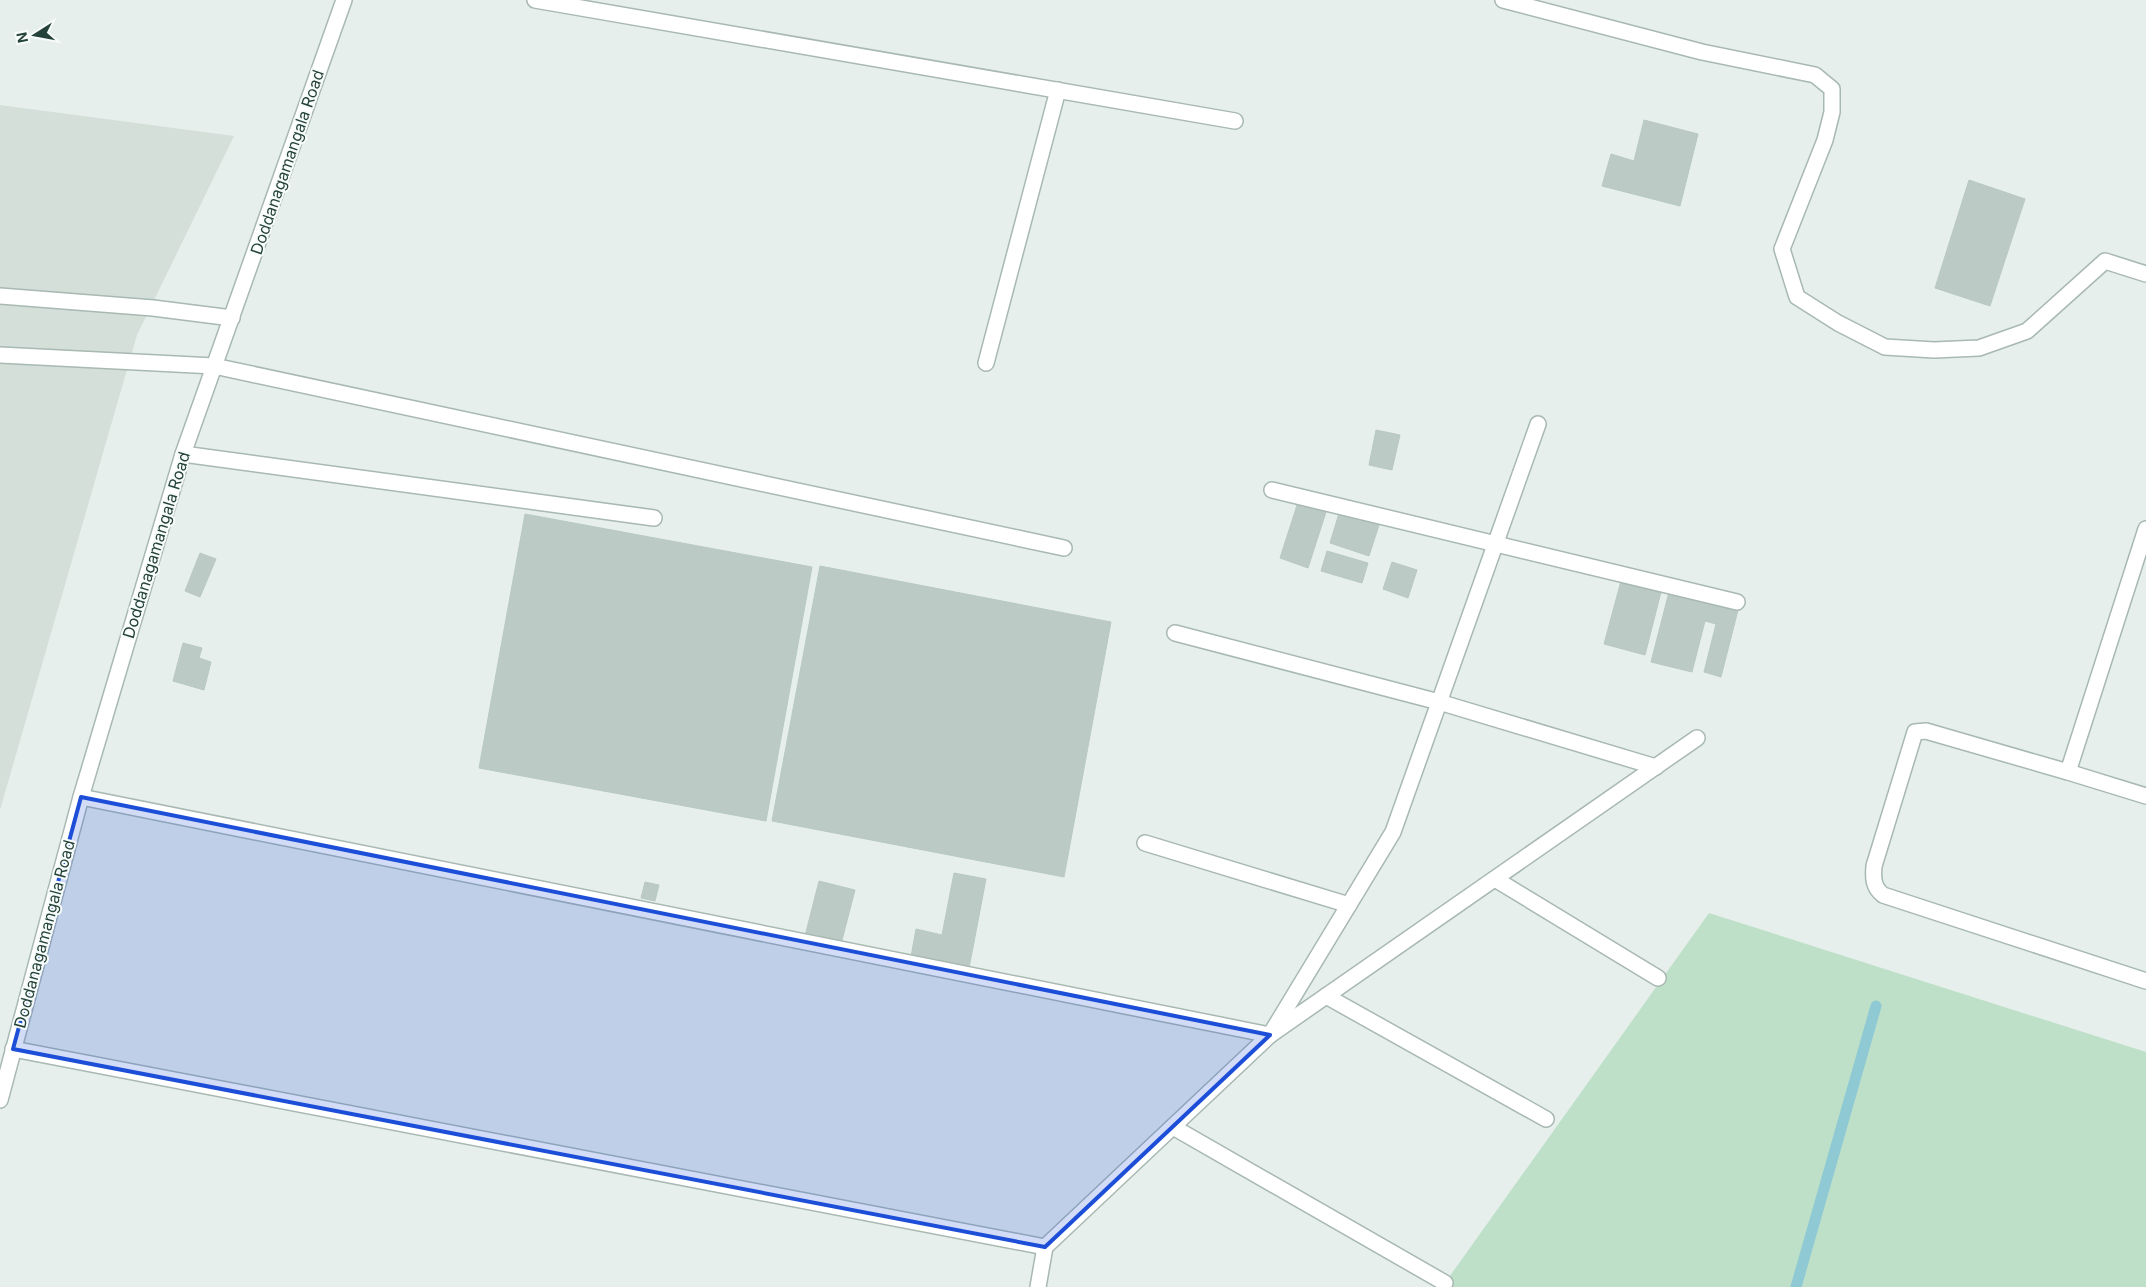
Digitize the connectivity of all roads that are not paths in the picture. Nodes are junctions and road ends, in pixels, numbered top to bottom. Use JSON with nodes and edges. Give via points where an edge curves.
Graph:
{"nodes":[{"id":1,"x":344,"y":0,"type":"edge"},
{"id":2,"x":535,"y":0,"type":"edge"},
{"id":3,"x":1503,"y":0,"type":"edge"},
{"id":4,"x":1058,"y":90,"type":"junction"},
{"id":5,"x":1235,"y":121,"type":"dead end"},
{"id":6,"x":2146,"y":274,"type":"edge"},
{"id":7,"x":0,"y":296,"type":"edge"},
{"id":8,"x":232,"y":318,"type":"junction"},
{"id":9,"x":0,"y":355,"type":"edge"},
{"id":10,"x":986,"y":363,"type":"dead end"},
{"id":11,"x":214,"y":366,"type":"junction"},
{"id":12,"x":1538,"y":424,"type":"dead end"},
{"id":13,"x":183,"y":454,"type":"junction"},
{"id":14,"x":1272,"y":490,"type":"dead end"},
{"id":15,"x":654,"y":518,"type":"dead end"},
{"id":16,"x":2146,"y":529,"type":"edge"},
{"id":17,"x":1496,"y":544,"type":"junction"},
{"id":18,"x":1064,"y":548,"type":"dead end"},
{"id":19,"x":1737,"y":602,"type":"dead end"},
{"id":20,"x":1176,"y":633,"type":"dead end"},
{"id":21,"x":1439,"y":702,"type":"junction"},
{"id":22,"x":1697,"y":738,"type":"dead end"},
{"id":23,"x":1656,"y":767,"type":"junction"},
{"id":24,"x":2068,"y":772,"type":"junction"},
{"id":25,"x":2146,"y":796,"type":"edge"},
{"id":26,"x":80,"y":797,"type":"junction"},
{"id":27,"x":1146,"y":843,"type":"dead end"},
{"id":28,"x":1495,"y":879,"type":"junction"},
{"id":29,"x":1349,"y":906,"type":"junction"},
{"id":30,"x":1658,"y":978,"type":"dead end"},
{"id":31,"x":2146,"y":982,"type":"edge"},
{"id":32,"x":1326,"y":996,"type":"junction"},
{"id":33,"x":1270,"y":1035,"type":"junction"},
{"id":34,"x":13,"y":1049,"type":"junction"},
{"id":35,"x":0,"y":1100,"type":"edge"},
{"id":36,"x":1546,"y":1119,"type":"dead end"},
{"id":37,"x":1173,"y":1127,"type":"junction"},
{"id":38,"x":1045,"y":1247,"type":"junction"},
{"id":39,"x":1445,"y":1283,"type":"dead end"},
{"id":40,"x":1038,"y":1287,"type":"edge"}],
"edges":[{"from":1,"to":8,"type":"street","name":"Doddanagamangala Road"},
{"from":2,"to":4,"type":"street"},
{"from":3,"to":6,"type":"street","via":[[1702,52],[1815,76],[1832,89],[1832,112],[1825,140],[1782,249],[1797,297],[1885,347],[1979,348],[2027,331],[2105,261]]},
{"from":4,"to":5,"type":"street"},
{"from":4,"to":10,"type":"street"},
{"from":7,"to":8,"type":"street"},
{"from":8,"to":11,"type":"street","name":"Doddanagamangala Road"},
{"from":9,"to":11,"type":"street"},
{"from":11,"to":13,"type":"street","name":"Doddanagamangala Road"},
{"from":11,"to":18,"type":"street"},
{"from":12,"to":17,"type":"street"},
{"from":13,"to":15,"type":"street"},
{"from":13,"to":26,"type":"street","name":"Doddanagamangala Road"},
{"from":14,"to":17,"type":"street"},
{"from":16,"to":24,"type":"street"},
{"from":17,"to":19,"type":"street"},
{"from":17,"to":21,"type":"street"},
{"from":20,"to":21,"type":"street"},
{"from":21,"to":23,"type":"street"},
{"from":21,"to":29,"type":"street","via":[[1393,832]]},
{"from":22,"to":23,"type":"street"},
{"from":23,"to":28,"type":"street"},
{"from":24,"to":25,"type":"street"},
{"from":24,"to":31,"type":"street","via":[[1918,730],[1874,866],[1876,890],[1883,896]]},
{"from":26,"to":33,"type":"street"},
{"from":26,"to":34,"type":"street","name":"Doddanagamangala Road"},
{"from":27,"to":29,"type":"street"},
{"from":28,"to":30,"type":"street"},
{"from":28,"to":32,"type":"street"},
{"from":29,"to":33,"type":"street"},
{"from":32,"to":33,"type":"street"},
{"from":32,"to":36,"type":"street"},
{"from":33,"to":37,"type":"street"},
{"from":34,"to":35,"type":"street","name":"Doddanagamangala Road"},
{"from":34,"to":38,"type":"street"},
{"from":37,"to":38,"type":"street"},
{"from":37,"to":39,"type":"street"},
{"from":38,"to":40,"type":"street"}]}
